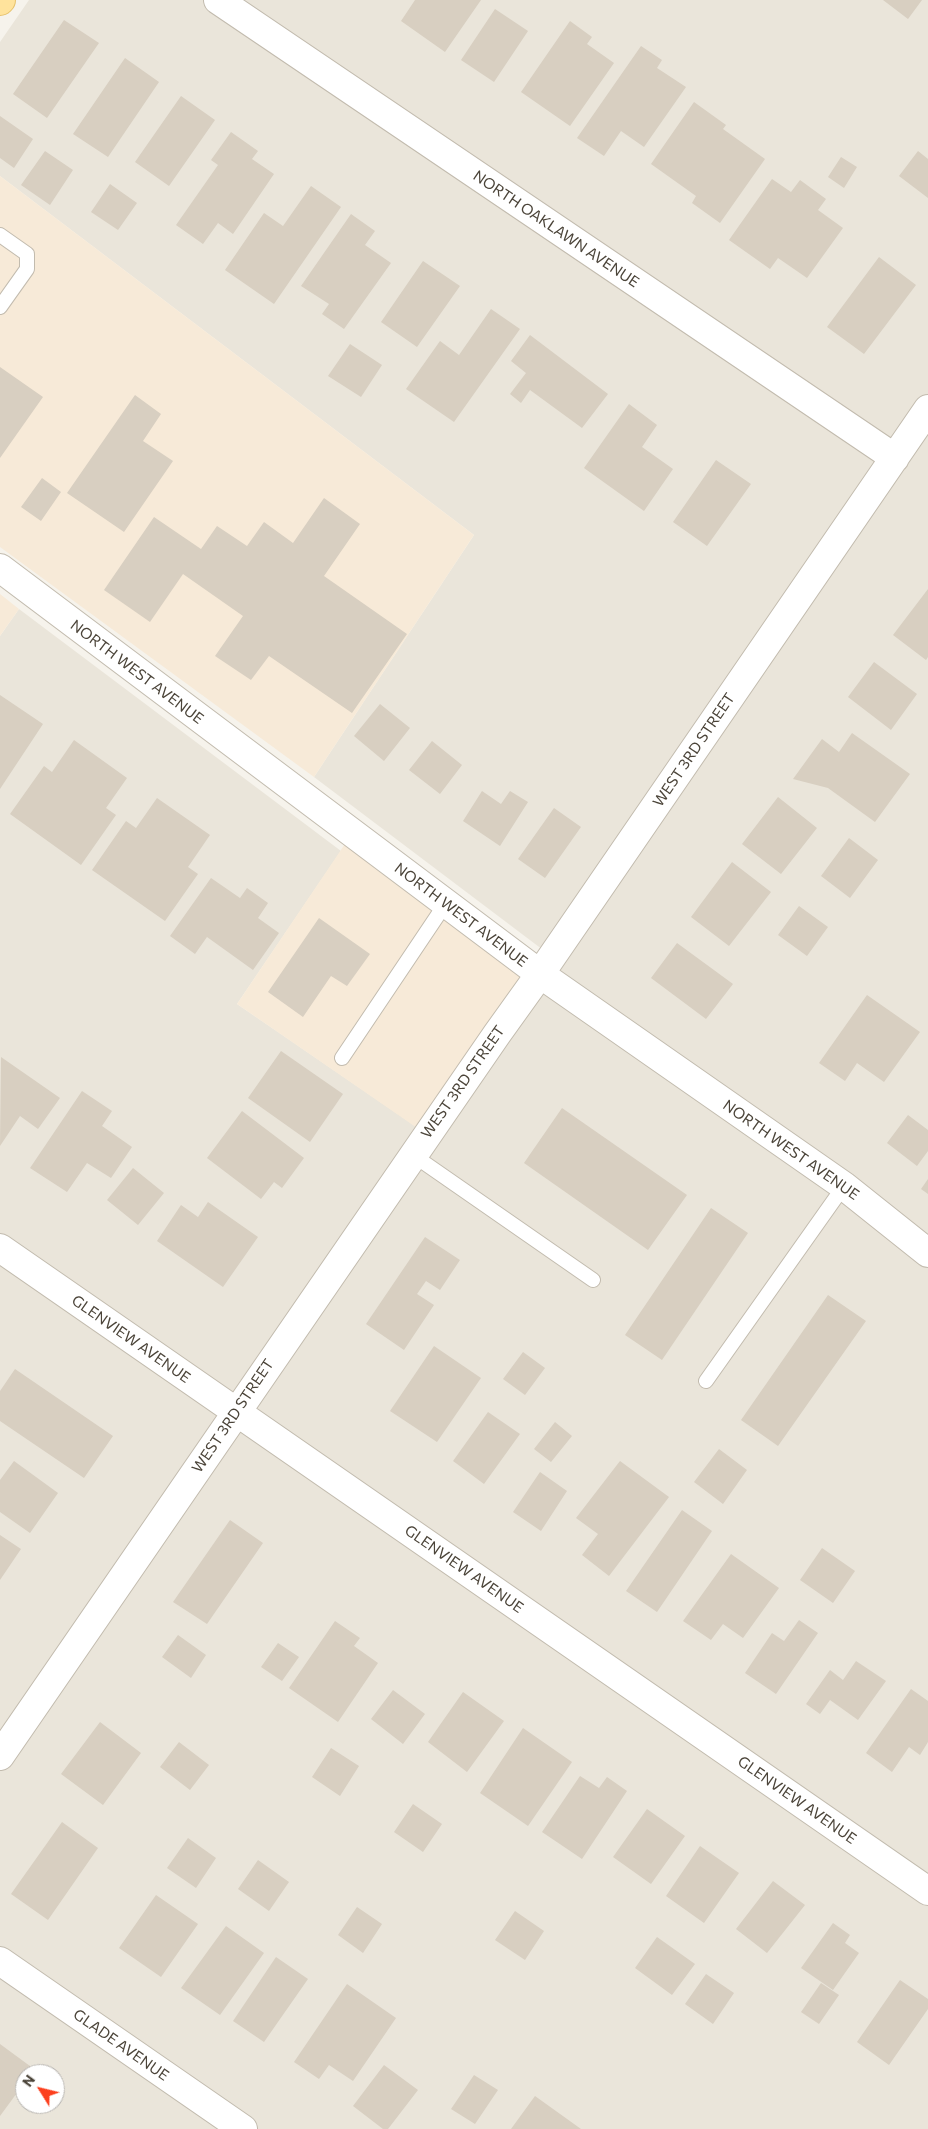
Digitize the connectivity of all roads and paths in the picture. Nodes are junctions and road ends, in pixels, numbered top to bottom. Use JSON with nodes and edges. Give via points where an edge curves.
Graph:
{"nodes":[{"id":1,"x":218,"y":0,"type":"edge"},
{"id":2,"x":0,"y":235,"type":"edge"},
{"id":3,"x":0,"y":307,"type":"edge"},
{"id":4,"x":928,"y":409,"type":"edge"},
{"id":5,"x":895,"y":458,"type":"junction"},
{"id":6,"x":0,"y":568,"type":"edge"},
{"id":7,"x":446,"y":903,"type":"junction"},
{"id":8,"x":540,"y":974,"type":"junction"},
{"id":9,"x":342,"y":1058,"type":"dead end"},
{"id":10,"x":413,"y":1155,"type":"junction"},
{"id":11,"x":844,"y":1186,"type":"junction"},
{"id":12,"x":0,"y":1248,"type":"edge"},
{"id":13,"x":928,"y":1253,"type":"edge"},
{"id":14,"x":593,"y":1280,"type":"dead end"},
{"id":15,"x":706,"y":1381,"type":"dead end"},
{"id":16,"x":236,"y":1411,"type":"junction"},
{"id":17,"x":0,"y":1756,"type":"edge"},
{"id":18,"x":928,"y":1890,"type":"edge"},
{"id":19,"x":0,"y":1961,"type":"edge"},
{"id":20,"x":243,"y":2129,"type":"edge"}],
"edges":[{"from":1,"to":5,"type":"street","name":"NORTH OAKLAWN AVENUE"},
{"from":2,"to":3,"type":"lane","via":[[27,254],[27,269]]},
{"from":4,"to":5,"type":"street","name":"WEST 3RD STREET"},
{"from":5,"to":8,"type":"street","name":"WEST 3RD STREET"},
{"from":6,"to":7,"type":"street","name":"NORTH WEST AVENUE"},
{"from":7,"to":8,"type":"street","name":"NORTH WEST AVENUE"},
{"from":7,"to":9,"type":"lane"},
{"from":8,"to":10,"type":"street","name":"WEST 3RD STREET"},
{"from":8,"to":11,"type":"street","name":"NORTH WEST AVENUE"},
{"from":10,"to":14,"type":"lane"},
{"from":10,"to":16,"type":"street","name":"WEST 3RD STREET"},
{"from":11,"to":13,"type":"street","name":"NORTH WEST AVENUE"},
{"from":11,"to":15,"type":"lane"},
{"from":12,"to":16,"type":"street","name":"GLENVIEW AVENUE"},
{"from":16,"to":17,"type":"street","name":"WEST 3RD STREET"},
{"from":16,"to":18,"type":"street","name":"GLENVIEW AVENUE"},
{"from":19,"to":20,"type":"street","name":"GLADE AVENUE"}]}
